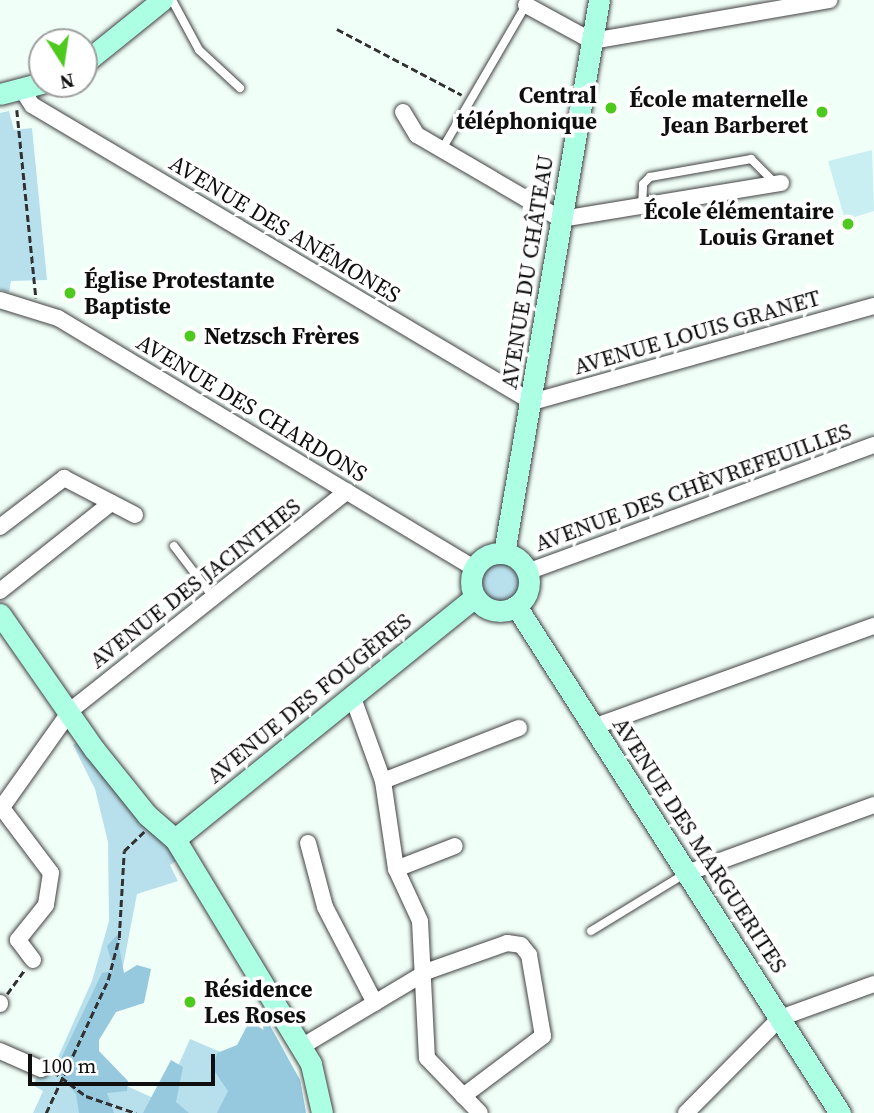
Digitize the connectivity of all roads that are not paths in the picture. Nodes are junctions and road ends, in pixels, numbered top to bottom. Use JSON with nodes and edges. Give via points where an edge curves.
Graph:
{"nodes":[{"id":1,"x":162,"y":0,"type":"edge"},
{"id":2,"x":172,"y":0,"type":"edge"},
{"id":3,"x":599,"y":0,"type":"edge"},
{"id":4,"x":829,"y":0,"type":"edge"},
{"id":5,"x":526,"y":5,"type":"joint"},
{"id":6,"x":592,"y":41,"type":"junction"},
{"id":7,"x":98,"y":52,"type":"edge"},
{"id":8,"x":240,"y":88,"type":"dead end"},
{"id":9,"x":28,"y":90,"type":"edge"},
{"id":10,"x":0,"y":94,"type":"edge"},
{"id":11,"x":43,"y":98,"type":"edge"},
{"id":12,"x":403,"y":112,"type":"dead end"},
{"id":13,"x":441,"y":151,"type":"junction"},
{"id":14,"x":779,"y":183,"type":"joint"},
{"id":15,"x":642,"y":206,"type":"junction"},
{"id":16,"x":561,"y":219,"type":"junction"},
{"id":17,"x":0,"y":300,"type":"edge"},
{"id":18,"x":874,"y":306,"type":"edge"},
{"id":19,"x":532,"y":402,"type":"junction"},
{"id":20,"x":874,"y":445,"type":"edge"},
{"id":21,"x":347,"y":491,"type":"junction"},
{"id":22,"x":111,"y":503,"type":"junction"},
{"id":23,"x":135,"y":515,"type":"dead end"},
{"id":24,"x":0,"y":527,"type":"edge"},
{"id":25,"x":174,"y":546,"type":"dead end"},
{"id":26,"x":505,"y":553,"type":"junction"},
{"id":27,"x":474,"y":568,"type":"junction"},
{"id":28,"x":527,"y":572,"type":"junction"},
{"id":29,"x":0,"y":591,"type":"edge"},
{"id":30,"x":213,"y":597,"type":"junction"},
{"id":31,"x":475,"y":597,"type":"junction"},
{"id":32,"x":516,"y":606,"type":"junction"},
{"id":33,"x":0,"y":614,"type":"edge"},
{"id":34,"x":874,"y":626,"type":"edge"},
{"id":35,"x":353,"y":698,"type":"junction"},
{"id":36,"x":71,"y":710,"type":"junction"},
{"id":37,"x":593,"y":727,"type":"junction"},
{"id":38,"x":519,"y":729,"type":"dead end"},
{"id":39,"x":383,"y":781,"type":"junction"},
{"id":40,"x":874,"y":805,"type":"edge"},
{"id":41,"x":1,"y":809,"type":"edge"},
{"id":42,"x":152,"y":832,"type":"junction"},
{"id":43,"x":308,"y":844,"type":"dead end"},
{"id":44,"x":455,"y":846,"type":"dead end"},
{"id":45,"x":396,"y":869,"type":"junction"},
{"id":46,"x":687,"y":873,"type":"junction"},
{"id":47,"x":591,"y":931,"type":"dead end"},
{"id":48,"x":33,"y":960,"type":"road end"},
{"id":49,"x":420,"y":976,"type":"junction"},
{"id":50,"x":874,"y":984,"type":"edge"},
{"id":51,"x":375,"y":1003,"type":"junction"},
{"id":52,"x":780,"y":1018,"type":"junction"},
{"id":53,"x":301,"y":1047,"type":"junction"},
{"id":54,"x":0,"y":1051,"type":"edge"},
{"id":55,"x":41,"y":1069,"type":"road end"},
{"id":56,"x":463,"y":1096,"type":"junction"},
{"id":57,"x":322,"y":1113,"type":"edge"},
{"id":58,"x":480,"y":1113,"type":"edge"},
{"id":59,"x":686,"y":1113,"type":"edge"},
{"id":60,"x":840,"y":1113,"type":"edge"}],
"edges":[{"from":1,"to":7,"type":"street"},
{"from":2,"to":8,"type":"lane","via":[[199,50]]},
{"from":3,"to":6,"type":"street","name":"AVENUE DU CHÂTEAU"},
{"from":4,"to":6,"type":"street"},
{"from":5,"to":6,"type":"street"},
{"from":5,"to":13,"type":"lane"},
{"from":6,"to":16,"type":"street","name":"AVENUE DU CHÂTEAU"},
{"from":9,"to":10,"type":"street"},
{"from":11,"to":19,"type":"street","name":"AVENUE DES ANÉMONES"},
{"from":12,"to":13,"type":"street","via":[[417,135]]},
{"from":13,"to":16,"type":"street"},
{"from":14,"to":15,"type":"street"},
{"from":14,"to":15,"type":"lane","via":[[751,159],[650,177],[643,184]]},
{"from":15,"to":16,"type":"street"},
{"from":16,"to":19,"type":"street","name":"AVENUE DU CHÂTEAU"},
{"from":17,"to":21,"type":"street","name":"AVENUE DES CHARDONS","via":[[37,309]]},
{"from":18,"to":19,"type":"street","name":"AVENUE LOUIS GRANET"},
{"from":19,"to":26,"type":"street","name":"AVENUE DU CHÂTEAU"},
{"from":20,"to":28,"type":"street","name":"AVENUE DES CHÈVREFEUILLES"},
{"from":21,"to":27,"type":"street","name":"AVENUE DES CHARDONS"},
{"from":21,"to":30,"type":"street","name":"AVENUE DES JACINTHES"},
{"from":22,"to":23,"type":"street"},
{"from":22,"to":24,"type":"street","via":[[64,478]]},
{"from":22,"to":29,"type":"street"},
{"from":25,"to":30,"type":"lane"},
{"from":26,"to":27,"type":"street","via":[[487,556]]},
{"from":26,"to":28,"type":"street"},
{"from":27,"to":31,"type":"street"},
{"from":28,"to":32,"type":"street","via":[[528,591]]},
{"from":30,"to":36,"type":"street","name":"AVENUE DES JACINTHES"},
{"from":31,"to":32,"type":"street","via":[[499,611]]},
{"from":31,"to":35,"type":"street","name":"AVENUE DES FOUGÈRES"},
{"from":32,"to":37,"type":"street","name":"AVENUE DES MARGUERITES"},
{"from":33,"to":36,"type":"street"},
{"from":34,"to":37,"type":"street"},
{"from":35,"to":39,"type":"street"},
{"from":35,"to":42,"type":"street","name":"AVENUE DES FOUGÈRES"},
{"from":36,"to":41,"type":"street","name":"AVENUE DES JACINTHES"},
{"from":36,"to":42,"type":"street"},
{"from":37,"to":46,"type":"street","name":"AVENUE DES MARGUERITES"},
{"from":38,"to":39,"type":"street"},
{"from":39,"to":45,"type":"street"},
{"from":40,"to":46,"type":"street"},
{"from":41,"to":48,"type":"street","via":[[51,873],[46,905],[18,940]]},
{"from":42,"to":53,"type":"street"},
{"from":43,"to":51,"type":"street","via":[[325,907]]},
{"from":44,"to":45,"type":"street"},
{"from":45,"to":49,"type":"street","via":[[421,920]]},
{"from":46,"to":47,"type":"lane"},
{"from":46,"to":52,"type":"street","name":"AVENUE DES MARGUERITES"},
{"from":49,"to":51,"type":"street"},
{"from":49,"to":56,"type":"street","via":[[427,1058]]},
{"from":49,"to":56,"type":"street","via":[[507,943],[521,945],[529,955],[542,1036]]},
{"from":50,"to":52,"type":"street"},
{"from":51,"to":53,"type":"street"},
{"from":52,"to":59,"type":"street"},
{"from":52,"to":60,"type":"street","name":"AVENUE DES MARGUERITES"},
{"from":53,"to":57,"type":"street"},
{"from":54,"to":55,"type":"street"},
{"from":56,"to":58,"type":"street"}]}
